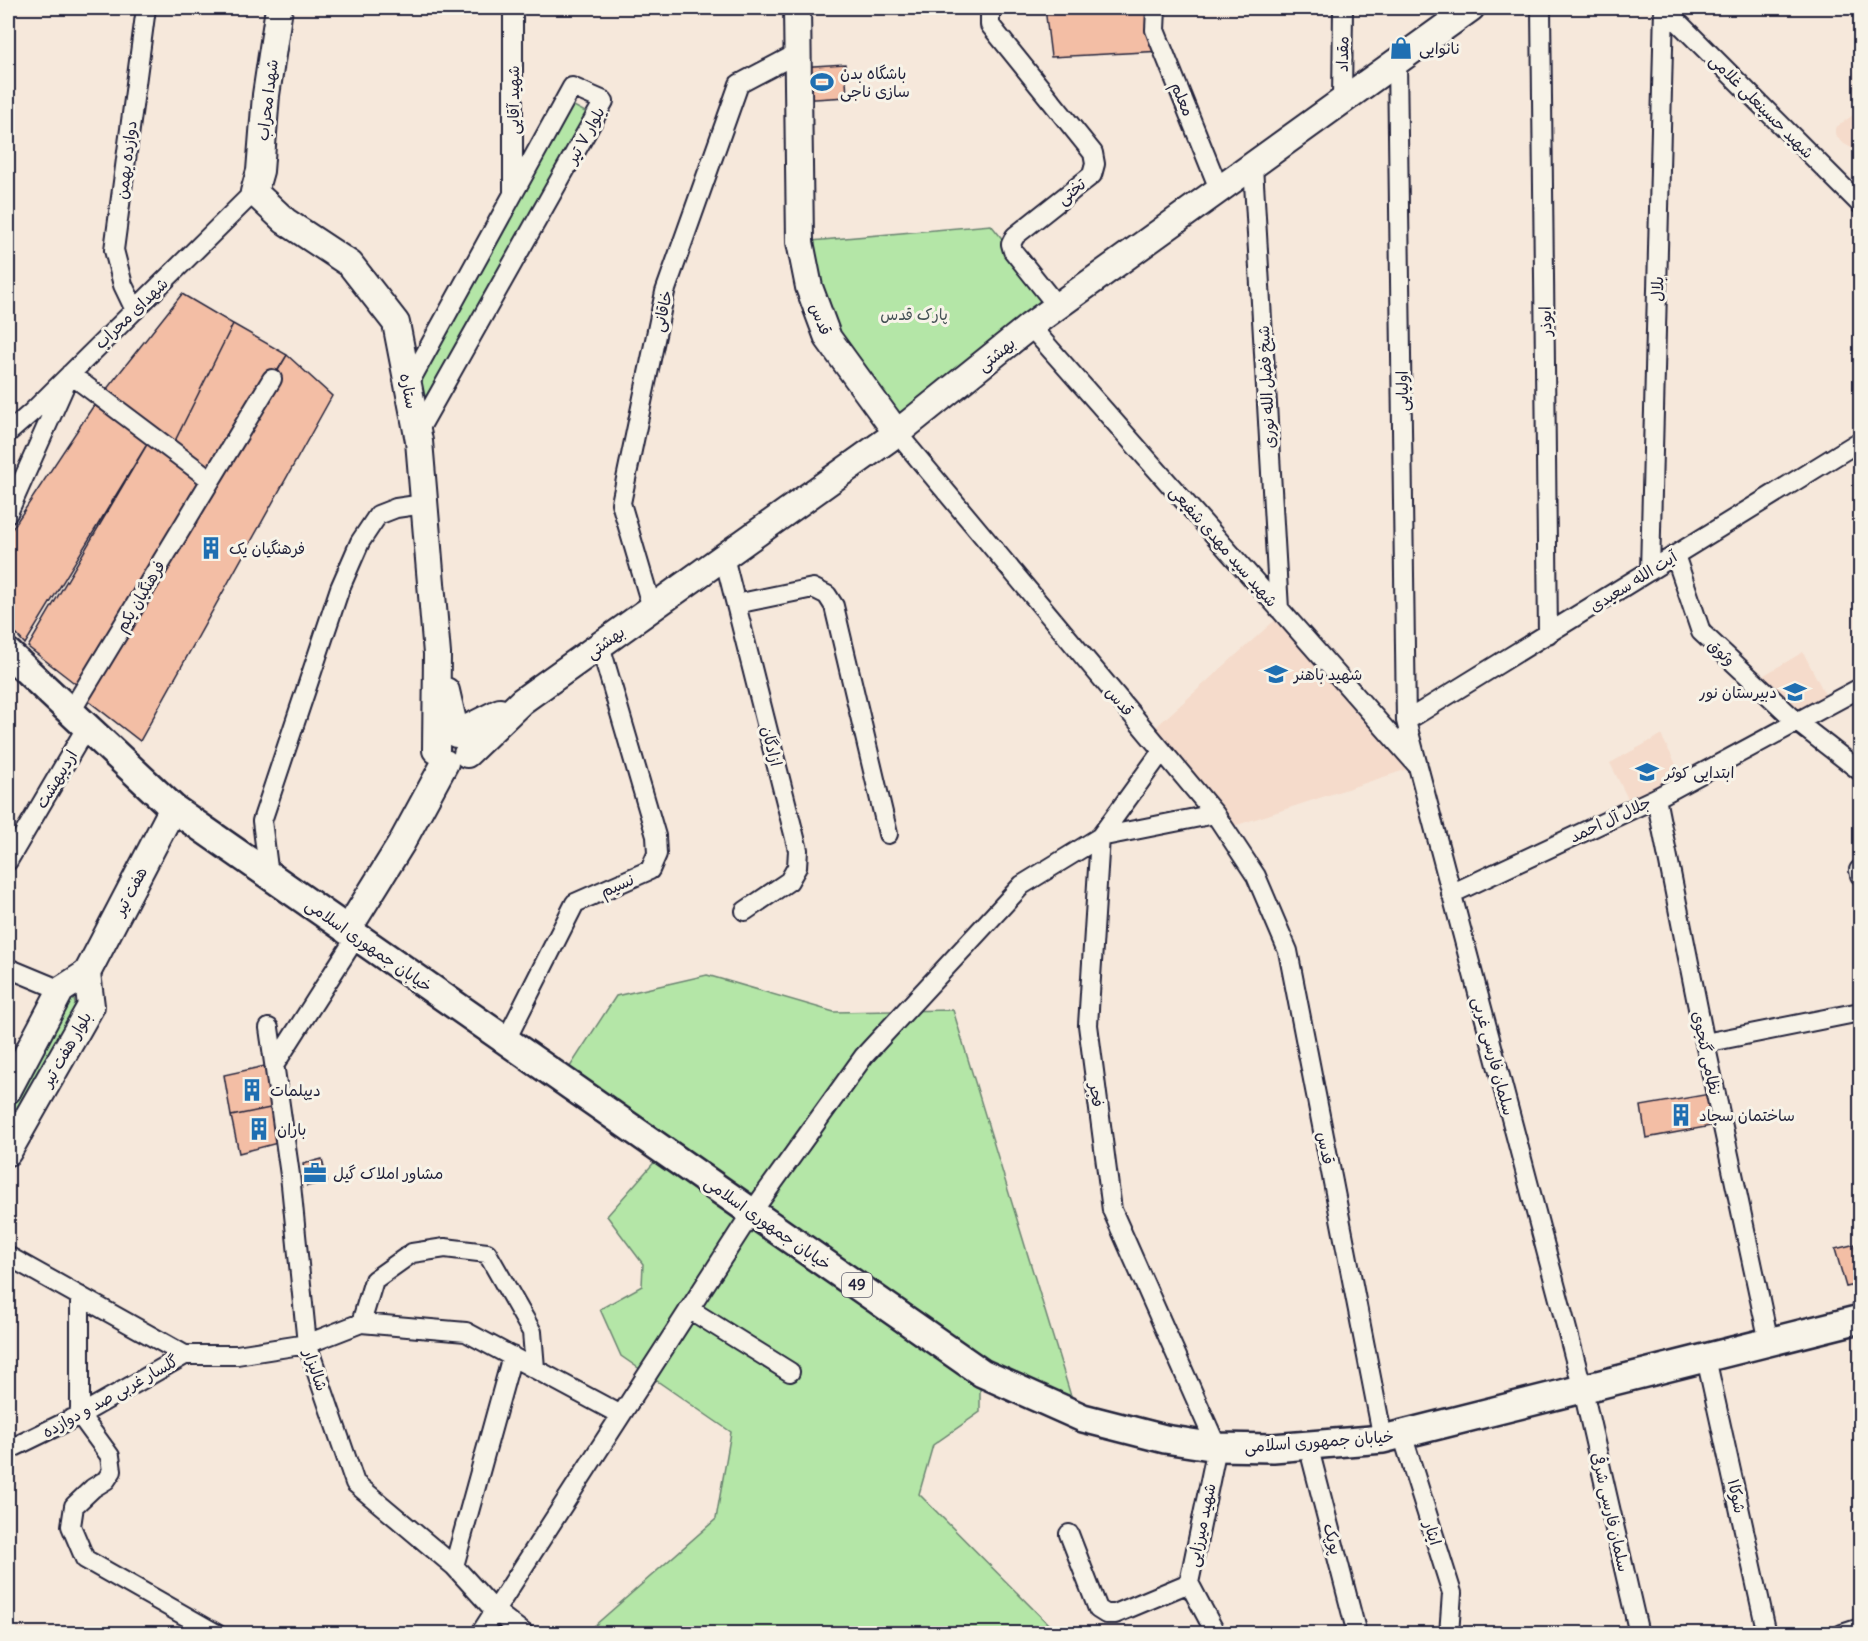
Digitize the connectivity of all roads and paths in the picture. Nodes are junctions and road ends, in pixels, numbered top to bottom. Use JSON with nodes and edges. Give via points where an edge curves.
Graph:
{"nodes":[{"id":1,"x":146,"y":8,"type":"edge"},
{"id":2,"x":279,"y":8,"type":"edge"},
{"id":3,"x":513,"y":8,"type":"edge"},
{"id":4,"x":797,"y":8,"type":"edge"},
{"id":5,"x":990,"y":8,"type":"edge"},
{"id":6,"x":1156,"y":8,"type":"edge"},
{"id":7,"x":1343,"y":8,"type":"edge"},
{"id":8,"x":1471,"y":8,"type":"edge"},
{"id":9,"x":1541,"y":8,"type":"edge"},
{"id":10,"x":1664,"y":8,"type":"edge"},
{"id":11,"x":798,"y":53,"type":"junction"},
{"id":12,"x":1397,"y":61,"type":"junction"},
{"id":13,"x":1342,"y":101,"type":"junction"},
{"id":14,"x":1252,"y":166,"type":"junction"},
{"id":15,"x":1220,"y":189,"type":"junction"},
{"id":16,"x":254,"y":192,"type":"junction"},
{"id":17,"x":513,"y":192,"type":"junction"},
{"id":18,"x":1860,"y":204,"type":"edge"},
{"id":19,"x":1057,"y":306,"type":"junction"},
{"id":20,"x":135,"y":310,"type":"junction"},
{"id":21,"x":1030,"y":326,"type":"junction"},
{"id":22,"x":70,"y":374,"type":"junction"},
{"id":23,"x":272,"y":379,"type":"dead end"},
{"id":24,"x":408,"y":386,"type":"junction"},
{"id":25,"x":8,"y":433,"type":"edge"},
{"id":26,"x":417,"y":433,"type":"junction"},
{"id":27,"x":897,"y":434,"type":"junction"},
{"id":28,"x":1860,"y":441,"type":"edge"},
{"id":29,"x":211,"y":480,"type":"junction"},
{"id":30,"x":424,"y":504,"type":"junction"},
{"id":31,"x":8,"y":513,"type":"edge"},
{"id":32,"x":1675,"y":555,"type":"junction"},
{"id":33,"x":724,"y":557,"type":"junction"},
{"id":34,"x":1650,"y":571,"type":"junction"},
{"id":35,"x":736,"y":604,"type":"junction"},
{"id":36,"x":652,"y":608,"type":"junction"},
{"id":37,"x":1279,"y":609,"type":"junction"},
{"id":38,"x":1548,"y":634,"type":"junction"},
{"id":39,"x":600,"y":645,"type":"junction"},
{"id":40,"x":8,"y":653,"type":"edge"},
{"id":41,"x":1860,"y":688,"type":"edge"},
{"id":42,"x":78,"y":720,"type":"junction"},
{"id":43,"x":1406,"y":721,"type":"junction"},
{"id":44,"x":1797,"y":722,"type":"junction"},
{"id":45,"x":451,"y":750,"type":"junction"},
{"id":46,"x":1162,"y":751,"type":"junction"},
{"id":47,"x":1418,"y":766,"type":"junction"},
{"id":48,"x":1860,"y":771,"type":"edge"},
{"id":49,"x":1656,"y":798,"type":"junction"},
{"id":50,"x":173,"y":808,"type":"junction"},
{"id":51,"x":1215,"y":814,"type":"junction"},
{"id":52,"x":888,"y":834,"type":"dead end"},
{"id":53,"x":1100,"y":837,"type":"junction"},
{"id":54,"x":8,"y":861,"type":"edge"},
{"id":55,"x":269,"y":876,"type":"junction"},
{"id":56,"x":1452,"y":894,"type":"junction"},
{"id":57,"x":745,"y":911,"type":"dead end"},
{"id":58,"x":352,"y":934,"type":"junction"},
{"id":59,"x":8,"y":968,"type":"edge"},
{"id":60,"x":87,"y":974,"type":"junction"},
{"id":61,"x":61,"y":990,"type":"junction"},
{"id":62,"x":1860,"y":1012,"type":"edge"},
{"id":63,"x":269,"y":1028,"type":"dead end"},
{"id":64,"x":506,"y":1040,"type":"junction"},
{"id":65,"x":1705,"y":1043,"type":"junction"},
{"id":66,"x":275,"y":1064,"type":"junction"},
{"id":67,"x":8,"y":1090,"type":"edge"},
{"id":68,"x":8,"y":1152,"type":"edge"},
{"id":69,"x":752,"y":1212,"type":"junction"},
{"id":70,"x":8,"y":1256,"type":"edge"},
{"id":71,"x":80,"y":1296,"type":"junction"},
{"id":72,"x":689,"y":1309,"type":"junction"},
{"id":73,"x":1860,"y":1319,"type":"edge"},
{"id":74,"x":361,"y":1323,"type":"junction"},
{"id":75,"x":1769,"y":1342,"type":"junction"},
{"id":76,"x":307,"y":1344,"type":"junction"},
{"id":77,"x":185,"y":1355,"type":"junction"},
{"id":78,"x":512,"y":1356,"type":"junction"},
{"id":79,"x":1706,"y":1358,"type":"junction"},
{"id":80,"x":534,"y":1368,"type":"junction"},
{"id":81,"x":790,"y":1372,"type":"dead end"},
{"id":82,"x":1583,"y":1390,"type":"junction"},
{"id":83,"x":80,"y":1415,"type":"junction"},
{"id":84,"x":621,"y":1415,"type":"junction"},
{"id":85,"x":1393,"y":1437,"type":"junction"},
{"id":86,"x":1308,"y":1445,"type":"junction"},
{"id":87,"x":1217,"y":1447,"type":"junction"},
{"id":88,"x":8,"y":1450,"type":"edge"},
{"id":89,"x":1069,"y":1534,"type":"dead end"},
{"id":90,"x":454,"y":1566,"type":"junction"},
{"id":91,"x":1189,"y":1583,"type":"junction"},
{"id":92,"x":495,"y":1611,"type":"junction"},
{"id":93,"x":1860,"y":1628,"type":"edge"},
{"id":94,"x":217,"y":1634,"type":"edge"},
{"id":95,"x":480,"y":1634,"type":"edge"},
{"id":96,"x":525,"y":1634,"type":"edge"},
{"id":97,"x":1215,"y":1634,"type":"edge"},
{"id":98,"x":1357,"y":1634,"type":"edge"},
{"id":99,"x":1449,"y":1634,"type":"edge"},
{"id":100,"x":1639,"y":1634,"type":"edge"},
{"id":101,"x":1767,"y":1634,"type":"edge"},
{"id":102,"x":1842,"y":1634,"type":"edge"}],
"edges":[{"from":1,"to":20,"type":"street","name":"دوازده بهمن","via":[[114,250],[123,285]]},
{"from":2,"to":16,"type":"street","name":"شهدا محراب","via":[[260,171]]},
{"from":3,"to":17,"type":"street","name":"شهید آقایی"},
{"from":4,"to":11,"type":"street","name":"قدس"},
{"from":5,"to":19,"type":"street","name":"تختی","via":[[990,26],[1093,153],[1092,175],[1015,236],[1011,244]]},
{"from":6,"to":15,"type":"street","name":"معلم","via":[[1155,30]]},
{"from":7,"to":13,"type":"street","name":"مقداد"},
{"from":8,"to":12,"type":"street","name":"بهشتی"},
{"from":9,"to":38,"type":"street","name":"ابوذر"},
{"from":10,"to":18,"type":"street","name":"شهید حسینعلی غلامی"},
{"from":10,"to":34,"type":"street","name":"بلال"},
{"from":11,"to":27,"type":"street","name":"قدس","via":[[800,242],[809,287],[828,338]]},
{"from":11,"to":36,"type":"street","name":"خاقانی","via":[[739,84],[665,292],[621,503]]},
{"from":12,"to":13,"type":"street","name":"بهشتی"},
{"from":12,"to":43,"type":"street","name":"اولیایی"},
{"from":13,"to":14,"type":"street","name":"بهشتی"},
{"from":14,"to":15,"type":"street","name":"بهشتی"},
{"from":14,"to":37,"type":"street","name":"شیخ فضل الله نوری"},
{"from":15,"to":19,"type":"street","name":"بهشتی"},
{"from":16,"to":20,"type":"street","name":"شهدای محراب"},
{"from":16,"to":24,"type":"street","name":"ستاره","via":[[285,221],[350,264],[396,323]]},
{"from":17,"to":24,"type":"street","name":"بلوار ۷ تیر"},
{"from":17,"to":26,"type":"street","name":"بلوار ۷ تیر","via":[[572,87],[604,101]]},
{"from":19,"to":21,"type":"street","name":"بهشتی"},
{"from":20,"to":22,"type":"street","name":"شهدای محراب"},
{"from":21,"to":27,"type":"street","name":"بهشتی"},
{"from":21,"to":37,"type":"street","name":"شهید سید مهدی شفیعی"},
{"from":22,"to":25,"type":"street","name":"شهدای محراب"},
{"from":22,"to":29,"type":"street"},
{"from":22,"to":31,"type":"street"},
{"from":23,"to":29,"type":"street","name":"فرهنگیان یکم"},
{"from":24,"to":26,"type":"street","name":"ستاره"},
{"from":26,"to":30,"type":"street","name":"ستاره"},
{"from":27,"to":33,"type":"street","name":"بهشتی"},
{"from":27,"to":46,"type":"street","name":"قدس"},
{"from":28,"to":32,"type":"street","name":"آیت الله سعیدی"},
{"from":29,"to":42,"type":"street","name":"فرهنگیان یکم"},
{"from":30,"to":45,"type":"street","name":"ستاره","via":[[437,654]]},
{"from":30,"to":55,"type":"street","via":[[378,515],[360,542],[340,588],[262,821]]},
{"from":32,"to":34,"type":"street","name":"آیت الله سعیدی"},
{"from":32,"to":44,"type":"street","name":"وثوق","via":[[1701,632]]},
{"from":33,"to":35,"type":"street","name":"ازادگان"},
{"from":33,"to":36,"type":"street","name":"بهشتی"},
{"from":34,"to":38,"type":"street","name":"آیت الله سعیدی"},
{"from":35,"to":52,"type":"street","via":[[813,588],[827,595],[834,606]]},
{"from":35,"to":57,"type":"street","name":"ازادگان","via":[[798,850],[797,867],[789,881]]},
{"from":36,"to":39,"type":"street","name":"بهشتی"},
{"from":37,"to":47,"type":"street","name":"شهید سید مهدی شفیعی"},
{"from":38,"to":43,"type":"street","name":"آیت الله سعیدی"},
{"from":39,"to":45,"type":"street","name":"بهشتی"},
{"from":39,"to":64,"type":"street","name":"نسیم","via":[[656,836],[657,854],[650,870],[575,903]]},
{"from":40,"to":42,"type":"main road","name":"خیابان جمهوری اسلامی","number":"49"},
{"from":41,"to":44,"type":"street","name":"جلال آل احمد"},
{"from":42,"to":50,"type":"main road","name":"خیابان جمهوری اسلامی","number":"49"},
{"from":42,"to":54,"type":"street","name":"اردیبهشت"},
{"from":43,"to":47,"type":"street","name":"سلمان فارسی غربی"},
{"from":44,"to":48,"type":"street","name":"وثوق"},
{"from":44,"to":49,"type":"street","name":"جلال آل احمد"},
{"from":45,"to":58,"type":"street"},
{"from":46,"to":51,"type":"street","name":"قدس"},
{"from":46,"to":53,"type":"street"},
{"from":47,"to":56,"type":"street","name":"سلمان فارسی غربی"},
{"from":49,"to":56,"type":"street","name":"جلال آل احمد"},
{"from":49,"to":65,"type":"street","name":"نظامی گنجوی"},
{"from":50,"to":55,"type":"main road","name":"خیابان جمهوری اسلامی","number":"49"},
{"from":50,"to":60,"type":"street","name":"هفت تیر"},
{"from":51,"to":53,"type":"street"},
{"from":51,"to":85,"type":"street","name":"قدس","via":[[1256,876],[1287,951]]},
{"from":53,"to":69,"type":"street","via":[[1014,893],[864,1056]]},
{"from":53,"to":87,"type":"street","name":"فجر","via":[[1088,1025],[1112,1210]]},
{"from":55,"to":58,"type":"main road","name":"خیابان جمهوری اسلامی","number":"49"},
{"from":56,"to":82,"type":"street","name":"سلمان فارسی غربی"},
{"from":58,"to":64,"type":"main road","name":"خیابان جمهوری اسلامی","number":"49"},
{"from":58,"to":66,"type":"street"},
{"from":59,"to":61,"type":"street"},
{"from":60,"to":61,"type":"street"},
{"from":60,"to":68,"type":"street","name":"بلوار هفت تیر","via":[[91,1006]]},
{"from":61,"to":67,"type":"street","name":"بلوار هفت تیر"},
{"from":62,"to":65,"type":"street"},
{"from":63,"to":66,"type":"street","name":"شالیزار"},
{"from":64,"to":69,"type":"main road","name":"خیابان جمهوری اسلامی","number":"49"},
{"from":65,"to":75,"type":"street","name":"نظامی گنجوی"},
{"from":66,"to":76,"type":"street","name":"شالیزار"},
{"from":69,"to":72,"type":"street"},
{"from":69,"to":87,"type":"main road","name":"خیابان جمهوری اسلامی","number":"49","via":[[982,1373],[1083,1418],[1165,1439]]},
{"from":70,"to":71,"type":"street"},
{"from":71,"to":77,"type":"street"},
{"from":71,"to":83,"type":"street"},
{"from":72,"to":81,"type":"street"},
{"from":72,"to":84,"type":"street"},
{"from":73,"to":75,"type":"main road","name":"خیابان جمهوری اسلامی","number":"49"},
{"from":74,"to":76,"type":"street","name":"گلسار غربی صد و دوازده"},
{"from":74,"to":78,"type":"street","name":"گلسار غربی صد و دوازده","via":[[466,1332]]},
{"from":74,"to":80,"type":"street","via":[[374,1280],[412,1253],[445,1248],[487,1253],[532,1332]]},
{"from":75,"to":79,"type":"main road","name":"خیابان جمهوری اسلامی","number":"49"},
{"from":76,"to":77,"type":"street","name":"گلسار غربی صد و دوازده","via":[[237,1356]]},
{"from":76,"to":90,"type":"street","name":"شالیزار","via":[[355,1484]]},
{"from":77,"to":83,"type":"street","name":"گلسار غربی صد و دوازده"},
{"from":78,"to":80,"type":"street","name":"گلسار غربی صد و دوازده"},
{"from":78,"to":90,"type":"street"},
{"from":79,"to":82,"type":"main road","name":"خیابان جمهوری اسلامی","number":"49"},
{"from":79,"to":101,"type":"street","name":"شوکا۱"},
{"from":80,"to":84,"type":"street","name":"گلسار غربی صد و دوازده"},
{"from":82,"to":85,"type":"main road","name":"خیابان جمهوری اسلامی","number":"49"},
{"from":82,"to":100,"type":"street","name":"سلمان فارسی شرقی"},
{"from":83,"to":88,"type":"street","name":"گلسار غربی صد و دوازده"},
{"from":83,"to":94,"type":"street","via":[[110,1456],[112,1471],[74,1506],[71,1526],[85,1560]]},
{"from":84,"to":92,"type":"street"},
{"from":85,"to":86,"type":"main road","name":"خیابان جمهوری اسلامی","number":"49"},
{"from":85,"to":99,"type":"street","name":"ایثار","via":[[1452,1593]]},
{"from":86,"to":87,"type":"main road","name":"خیابان جمهوری اسلامی","number":"49"},
{"from":86,"to":98,"type":"street","name":"پوپک"},
{"from":87,"to":91,"type":"street","name":"شهید میرزایی"},
{"from":89,"to":91,"type":"street","via":[[1098,1609],[1106,1614],[1115,1614]]},
{"from":90,"to":92,"type":"street","name":"شالیزار"},
{"from":91,"to":97,"type":"street","name":"شهید میرزایی"},
{"from":92,"to":95,"type":"street"},
{"from":92,"to":96,"type":"street","name":"شالیزار"},
{"from":93,"to":102,"type":"street"}]}
